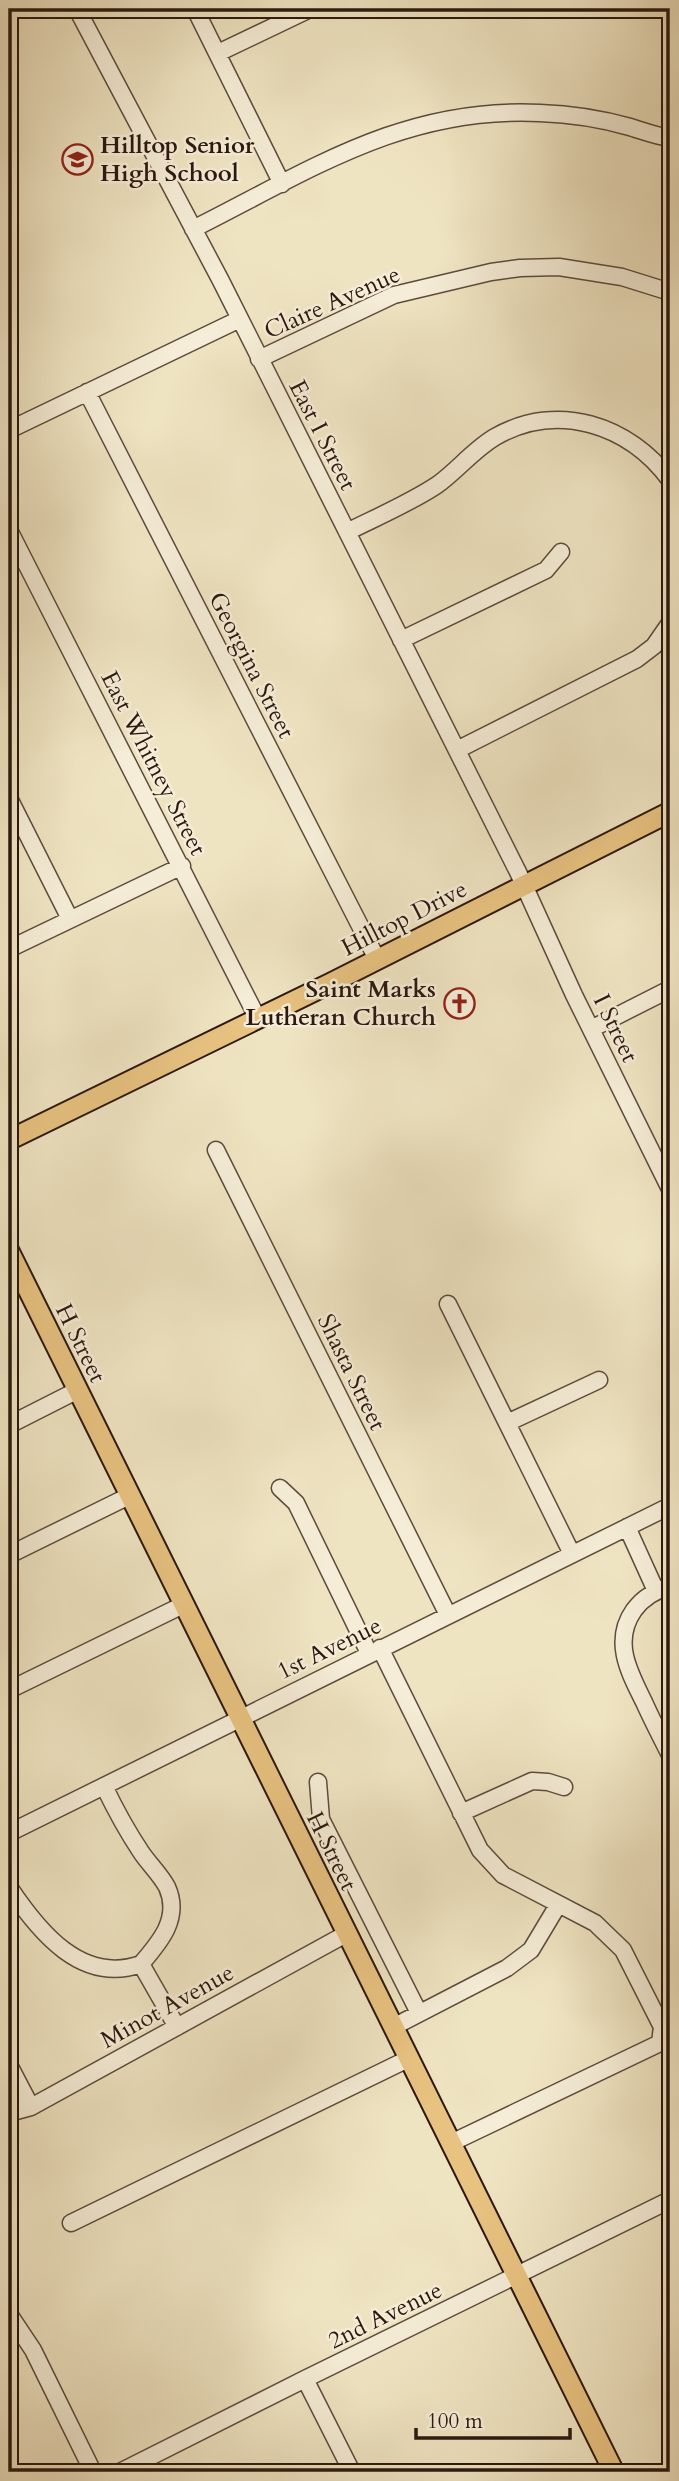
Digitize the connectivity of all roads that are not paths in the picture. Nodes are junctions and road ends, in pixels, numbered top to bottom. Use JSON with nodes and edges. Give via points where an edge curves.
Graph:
{"nodes":[{"id":1,"x":77,"y":9,"type":"edge"},
{"id":2,"x":195,"y":9,"type":"edge"},
{"id":3,"x":310,"y":9,"type":"edge"},
{"id":4,"x":218,"y":53,"type":"junction"},
{"id":5,"x":670,"y":138,"type":"edge"},
{"id":6,"x":282,"y":184,"type":"junction"},
{"id":7,"x":193,"y":229,"type":"junction"},
{"id":8,"x":670,"y":292,"type":"edge"},
{"id":9,"x":240,"y":319,"type":"junction"},
{"id":10,"x":259,"y":359,"type":"junction"},
{"id":11,"x":87,"y":392,"type":"junction"},
{"id":12,"x":9,"y":430,"type":"edge"},
{"id":13,"x":670,"y":480,"type":"edge"},
{"id":14,"x":9,"y":530,"type":"edge"},
{"id":15,"x":347,"y":532,"type":"junction"},
{"id":16,"x":561,"y":552,"type":"dead end"},
{"id":17,"x":670,"y":623,"type":"edge"},
{"id":18,"x":401,"y":640,"type":"junction"},
{"id":19,"x":457,"y":750,"type":"junction"},
{"id":20,"x":9,"y":798,"type":"edge"},
{"id":21,"x":670,"y":812,"type":"edge"},
{"id":22,"x":182,"y":866,"type":"junction"},
{"id":23,"x":524,"y":886,"type":"junction"},
{"id":24,"x":71,"y":919,"type":"junction"},
{"id":25,"x":9,"y":949,"type":"edge"},
{"id":26,"x":377,"y":960,"type":"junction"},
{"id":27,"x":670,"y":989,"type":"edge"},
{"id":28,"x":258,"y":1019,"type":"junction"},
{"id":29,"x":591,"y":1028,"type":"junction"},
{"id":30,"x":9,"y":1140,"type":"edge"},
{"id":31,"x":216,"y":1150,"type":"dead end"},
{"id":32,"x":665,"y":1163,"type":"edge"},
{"id":33,"x":670,"y":1189,"type":"edge"},
{"id":34,"x":9,"y":1251,"type":"edge"},
{"id":35,"x":448,"y":1304,"type":"dead end"},
{"id":36,"x":599,"y":1380,"type":"dead end"},
{"id":37,"x":78,"y":1391,"type":"junction"},
{"id":38,"x":507,"y":1423,"type":"junction"},
{"id":39,"x":9,"y":1425,"type":"edge"},
{"id":40,"x":280,"y":1488,"type":"dead end"},
{"id":41,"x":129,"y":1496,"type":"junction"},
{"id":42,"x":670,"y":1506,"type":"edge"},
{"id":43,"x":627,"y":1527,"type":"junction"},
{"id":44,"x":572,"y":1554,"type":"junction"},
{"id":45,"x":9,"y":1555,"type":"edge"},
{"id":46,"x":663,"y":1589,"type":"edge"},
{"id":47,"x":183,"y":1605,"type":"junction"},
{"id":48,"x":448,"y":1615,"type":"junction"},
{"id":49,"x":374,"y":1651,"type":"junction"},
{"id":50,"x":9,"y":1690,"type":"edge"},
{"id":51,"x":239,"y":1718,"type":"junction"},
{"id":52,"x":670,"y":1755,"type":"edge"},
{"id":53,"x":318,"y":1782,"type":"dead end"},
{"id":54,"x":104,"y":1786,"type":"junction"},
{"id":55,"x":564,"y":1787,"type":"dead end"},
{"id":56,"x":461,"y":1813,"type":"junction"},
{"id":57,"x":9,"y":1833,"type":"edge"},
{"id":58,"x":9,"y":1887,"type":"edge"},
{"id":59,"x":558,"y":1905,"type":"junction"},
{"id":60,"x":346,"y":1934,"type":"junction"},
{"id":61,"x":141,"y":1964,"type":"junction"},
{"id":62,"x":419,"y":2013,"type":"junction"},
{"id":63,"x":177,"y":2027,"type":"junction"},
{"id":64,"x":393,"y":2027,"type":"junction"},
{"id":65,"x":408,"y":2059,"type":"junction"},
{"id":66,"x":9,"y":2065,"type":"edge"},
{"id":67,"x":31,"y":2107,"type":"junction"},
{"id":68,"x":9,"y":2113,"type":"edge"},
{"id":69,"x":451,"y":2143,"type":"junction"},
{"id":70,"x":670,"y":2200,"type":"edge"},
{"id":71,"x":71,"y":2223,"type":"dead end"},
{"id":72,"x":516,"y":2277,"type":"junction"},
{"id":73,"x":9,"y":2314,"type":"edge"},
{"id":74,"x":305,"y":2379,"type":"junction"},
{"id":75,"x":93,"y":2472,"type":"edge"},
{"id":76,"x":120,"y":2472,"type":"edge"},
{"id":77,"x":352,"y":2472,"type":"edge"},
{"id":78,"x":614,"y":2472,"type":"edge"}],
"edges":[{"from":1,"to":7,"type":"street","name":"East I Street"},
{"from":2,"to":4,"type":"street"},
{"from":3,"to":4,"type":"street"},
{"from":4,"to":6,"type":"street"},
{"from":5,"to":6,"type":"street","via":[[598,120],[543,113],[468,114],[376,138]]},
{"from":6,"to":7,"type":"street"},
{"from":7,"to":9,"type":"street","name":"East I Street"},
{"from":8,"to":10,"type":"street","name":"Claire Avenue","via":[[559,267],[491,272],[394,295]]},
{"from":9,"to":10,"type":"street","name":"East I Street"},
{"from":9,"to":11,"type":"street","name":"Claire Avenue"},
{"from":10,"to":15,"type":"street","name":"East I Street"},
{"from":11,"to":12,"type":"street","name":"Claire Avenue"},
{"from":11,"to":26,"type":"street","name":"Georgina Street"},
{"from":13,"to":15,"type":"street","via":[[643,449],[613,432],[567,420],[539,422],[494,438],[436,486]]},
{"from":14,"to":22,"type":"street","name":"East Whitney Street"},
{"from":15,"to":18,"type":"street","name":"East I Street"},
{"from":16,"to":18,"type":"street","via":[[546,570]]},
{"from":17,"to":19,"type":"street","via":[[654,646],[637,659]]},
{"from":18,"to":19,"type":"street","name":"East I Street"},
{"from":19,"to":23,"type":"street","name":"East I Street"},
{"from":20,"to":24,"type":"street"},
{"from":21,"to":23,"type":"main road","name":"Hilltop Drive"},
{"from":22,"to":24,"type":"street"},
{"from":22,"to":28,"type":"street","name":"East Whitney Street"},
{"from":23,"to":26,"type":"main road","name":"Hilltop Drive"},
{"from":23,"to":29,"type":"street","name":"I Street"},
{"from":24,"to":25,"type":"street"},
{"from":26,"to":28,"type":"main road","name":"Hilltop Drive"},
{"from":27,"to":29,"type":"street"},
{"from":28,"to":30,"type":"main road","name":"Hilltop Drive"},
{"from":29,"to":32,"type":"street","name":"I Street"},
{"from":31,"to":48,"type":"street","name":"Shasta Street"},
{"from":32,"to":33,"type":"street","name":"I Street"},
{"from":34,"to":37,"type":"main road","name":"H Street"},
{"from":35,"to":38,"type":"street"},
{"from":36,"to":38,"type":"street"},
{"from":37,"to":39,"type":"street"},
{"from":37,"to":41,"type":"main road","name":"H Street"},
{"from":38,"to":44,"type":"street"},
{"from":40,"to":49,"type":"street","via":[[296,1503]]},
{"from":41,"to":45,"type":"street"},
{"from":41,"to":47,"type":"main road","name":"H Street"},
{"from":42,"to":43,"type":"street","name":"1st Avenue"},
{"from":43,"to":44,"type":"street","name":"1st Avenue"},
{"from":43,"to":46,"type":"street"},
{"from":44,"to":48,"type":"street","name":"1st Avenue"},
{"from":46,"to":52,"type":"street","via":[[641,1602],[630,1616],[623,1651]]},
{"from":47,"to":50,"type":"street"},
{"from":47,"to":51,"type":"main road","name":"H Street"},
{"from":48,"to":49,"type":"street","name":"1st Avenue"},
{"from":49,"to":51,"type":"street","name":"1st Avenue"},
{"from":49,"to":56,"type":"street"},
{"from":51,"to":54,"type":"street","name":"1st Avenue"},
{"from":51,"to":60,"type":"main road","name":"H Street"},
{"from":53,"to":62,"type":"street","via":[[321,1819]]},
{"from":54,"to":57,"type":"street","name":"1st Avenue"},
{"from":54,"to":61,"type":"street","via":[[170,1896],[165,1934]]},
{"from":55,"to":56,"type":"street","via":[[532,1781]]},
{"from":56,"to":59,"type":"street","via":[[480,1850],[503,1875]]},
{"from":58,"to":61,"type":"street","via":[[41,1928],[78,1961],[111,1970]]},
{"from":59,"to":62,"type":"street","via":[[531,1950],[508,1968]]},
{"from":59,"to":69,"type":"street","via":[[595,1923],[622,1950],[663,2034],[660,2043]]},
{"from":60,"to":63,"type":"street","name":"Minot Avenue"},
{"from":60,"to":64,"type":"main road","name":"H Street"},
{"from":61,"to":63,"type":"street"},
{"from":62,"to":64,"type":"street"},
{"from":63,"to":67,"type":"street","name":"Minot Avenue"},
{"from":64,"to":65,"type":"main road","name":"H Street"},
{"from":65,"to":69,"type":"main road","name":"H Street"},
{"from":65,"to":71,"type":"street"},
{"from":66,"to":67,"type":"street"},
{"from":67,"to":68,"type":"street","name":"Minot Avenue"},
{"from":69,"to":72,"type":"main road","name":"H Street"},
{"from":70,"to":72,"type":"street","name":"2nd Avenue"},
{"from":72,"to":74,"type":"street","name":"2nd Avenue"},
{"from":72,"to":78,"type":"main road","name":"H Street"},
{"from":73,"to":75,"type":"street","via":[[29,2342]]},
{"from":74,"to":76,"type":"street","name":"2nd Avenue"},
{"from":74,"to":77,"type":"street"}]}
